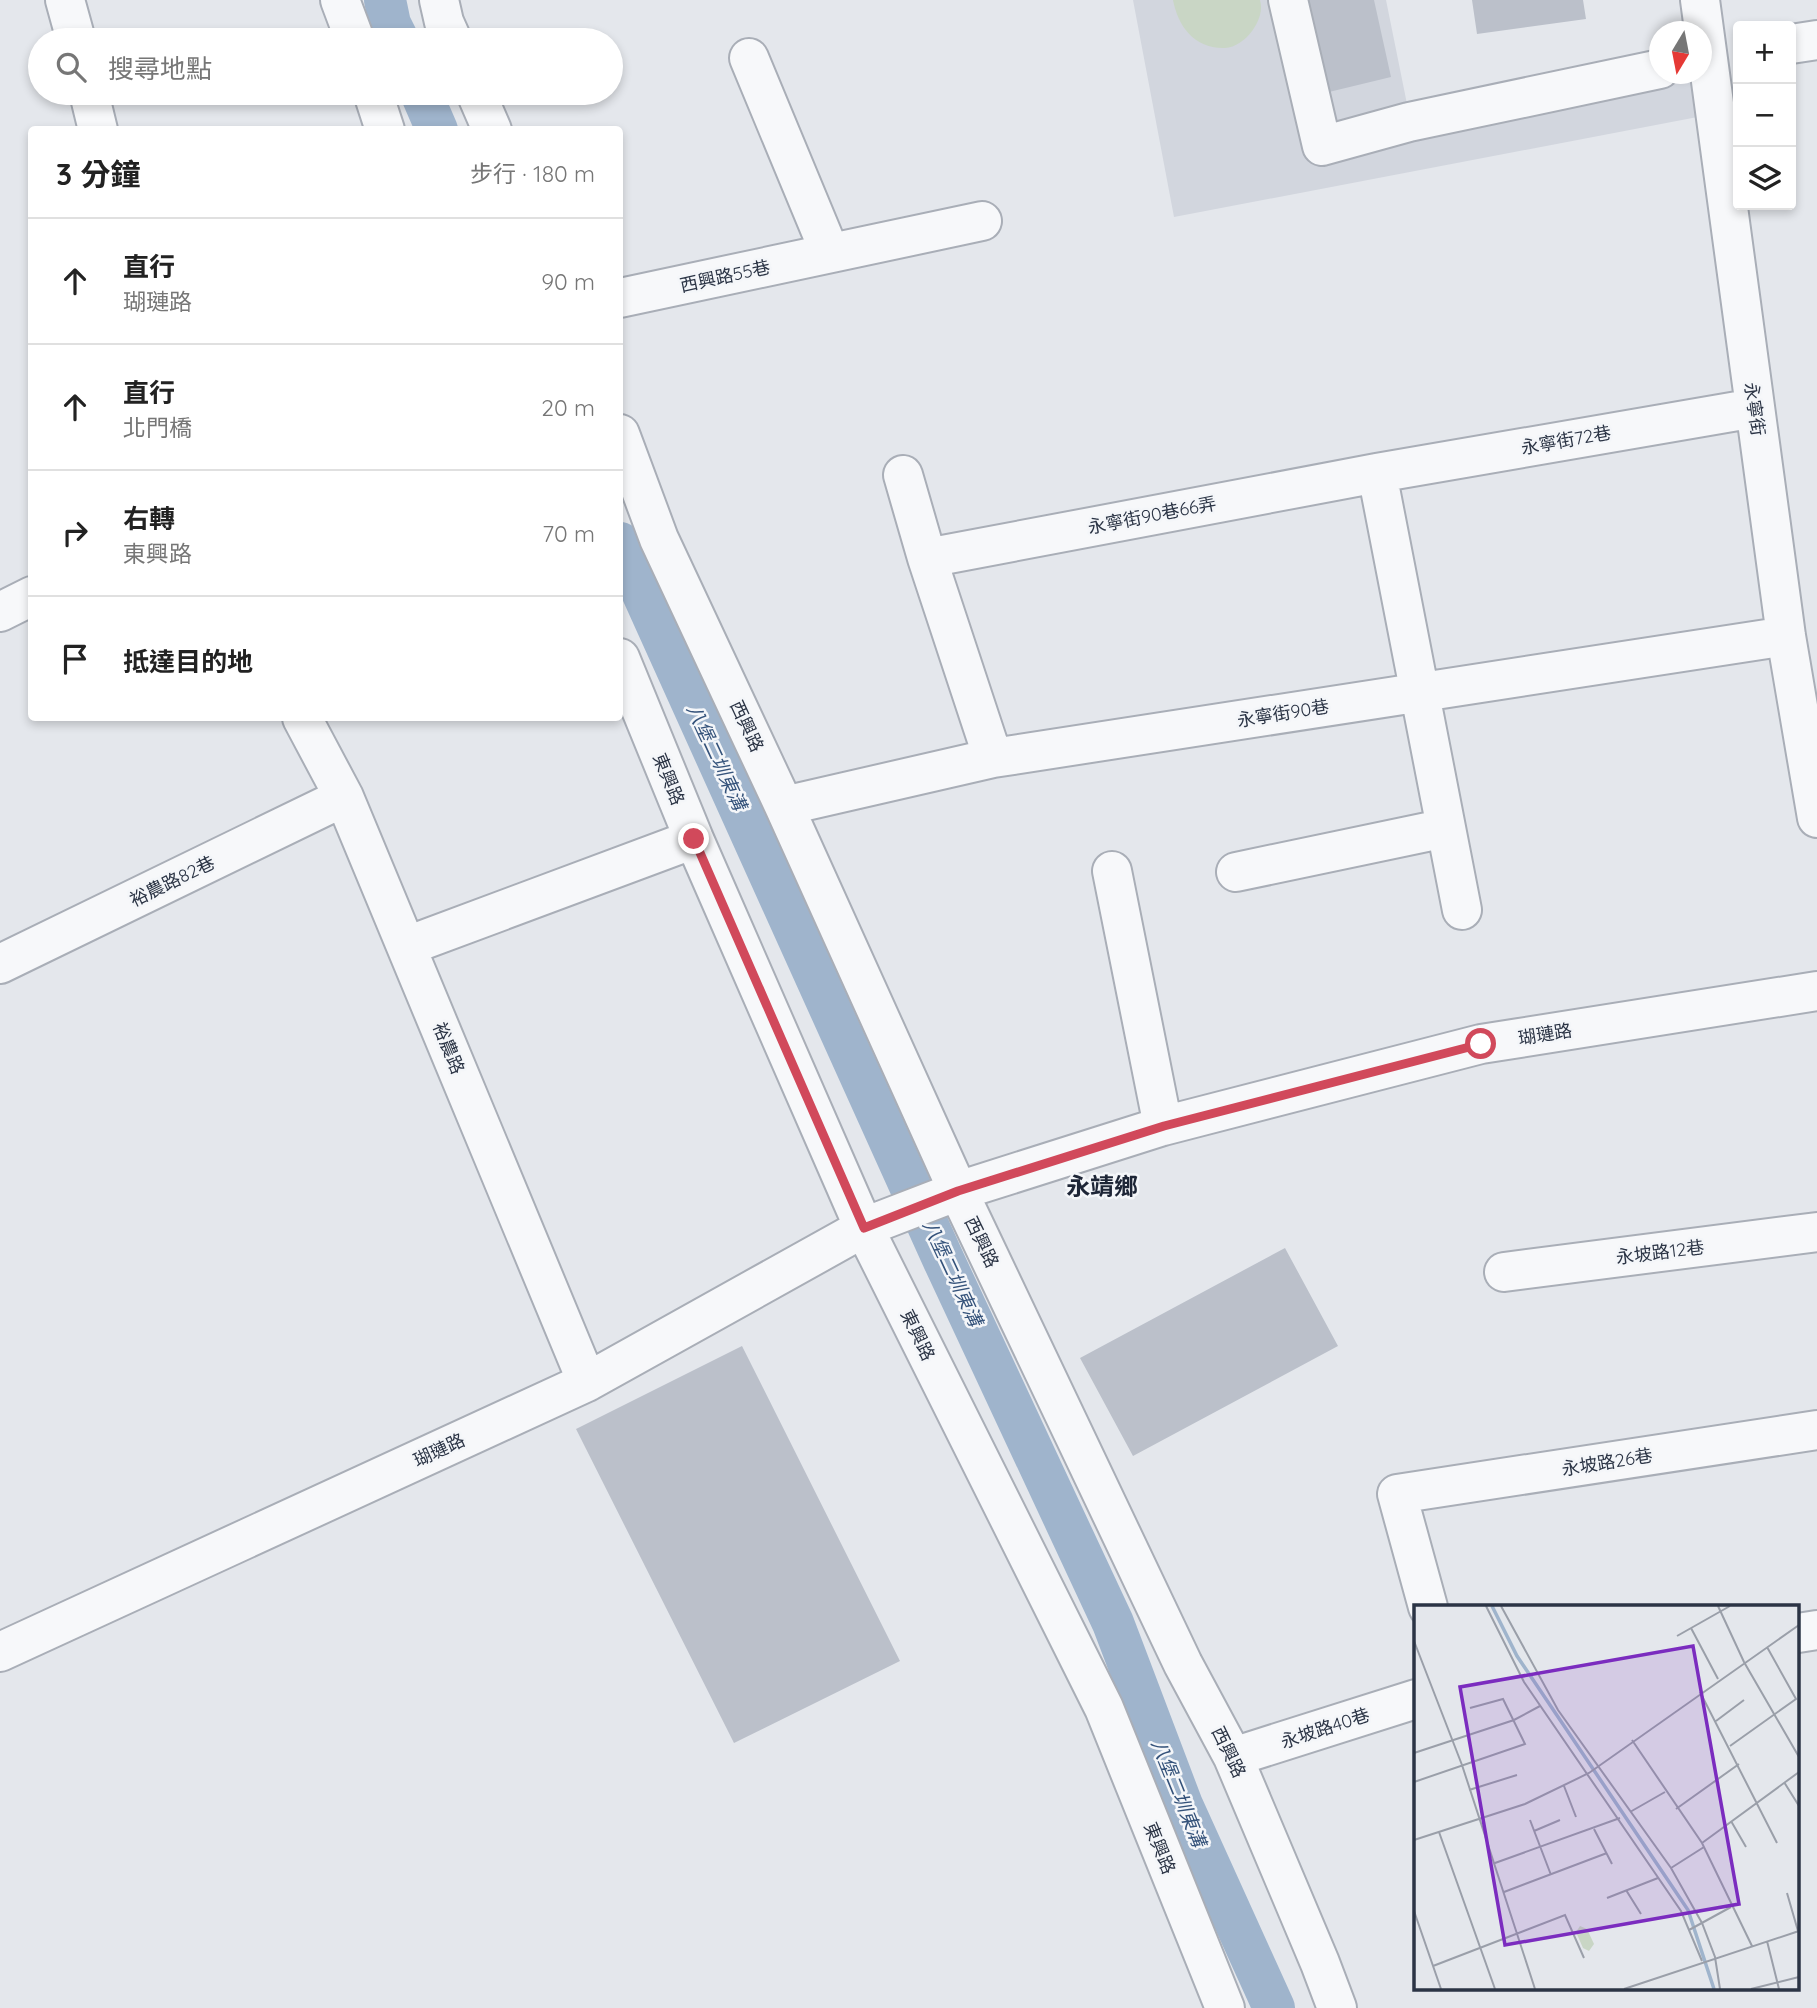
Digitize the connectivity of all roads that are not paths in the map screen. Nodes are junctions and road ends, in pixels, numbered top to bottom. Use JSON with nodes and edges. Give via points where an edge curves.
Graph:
{"nodes":[{"id":1,"x":65,"y":0,"type":"edge"},
{"id":2,"x":340,"y":0,"type":"edge"},
{"id":3,"x":439,"y":0,"type":"edge"},
{"id":4,"x":1288,"y":0,"type":"edge"},
{"id":5,"x":1700,"y":0,"type":"edge"},
{"id":6,"x":72,"y":28,"type":"edge"},
{"id":7,"x":350,"y":28,"type":"edge"},
{"id":8,"x":447,"y":28,"type":"edge"},
{"id":9,"x":1817,"y":40,"type":"edge"},
{"id":10,"x":1796,"y":43,"type":"edge"},
{"id":11,"x":749,"y":58,"type":"dead end"},
{"id":12,"x":1716,"y":58,"type":"edge"},
{"id":13,"x":1649,"y":71,"type":"edge"},
{"id":14,"x":92,"y":105,"type":"edge"},
{"id":15,"x":377,"y":105,"type":"edge"},
{"id":16,"x":481,"y":105,"type":"edge"},
{"id":17,"x":97,"y":126,"type":"edge"},
{"id":18,"x":384,"y":126,"type":"edge"},
{"id":19,"x":490,"y":126,"type":"edge"},
{"id":20,"x":982,"y":221,"type":"dead end"},
{"id":21,"x":830,"y":253,"type":"junction"},
{"id":22,"x":623,"y":297,"type":"edge"},
{"id":23,"x":1755,"y":408,"type":"junction"},
{"id":24,"x":623,"y":442,"type":"edge"},
{"id":25,"x":1377,"y":473,"type":"junction"},
{"id":26,"x":903,"y":475,"type":"dead end"},
{"id":27,"x":927,"y":558,"type":"junction"},
{"id":28,"x":28,"y":598,"type":"edge"},
{"id":29,"x":0,"y":612,"type":"edge"},
{"id":30,"x":1786,"y":636,"type":"junction"},
{"id":31,"x":623,"y":665,"type":"edge"},
{"id":32,"x":1420,"y":692,"type":"junction"},
{"id":33,"x":304,"y":721,"type":"edge"},
{"id":34,"x":993,"y":758,"type":"junction"},
{"id":35,"x":344,"y":797,"type":"junction"},
{"id":36,"x":784,"y":806,"type":"junction"},
{"id":37,"x":1817,"y":818,"type":"edge"},
{"id":38,"x":1446,"y":828,"type":"junction"},
{"id":39,"x":694,"y":839,"type":"junction"},
{"id":40,"x":1112,"y":871,"type":"dead end"},
{"id":41,"x":1236,"y":872,"type":"dead end"},
{"id":42,"x":1462,"y":910,"type":"dead end"},
{"id":43,"x":407,"y":946,"type":"junction"},
{"id":44,"x":0,"y":964,"type":"edge"},
{"id":45,"x":1817,"y":991,"type":"edge"},
{"id":46,"x":1164,"y":1126,"type":"junction"},
{"id":47,"x":956,"y":1191,"type":"junction"},
{"id":48,"x":866,"y":1227,"type":"junction"},
{"id":49,"x":1817,"y":1232,"type":"edge"},
{"id":50,"x":1503,"y":1272,"type":"dead end"},
{"id":51,"x":587,"y":1382,"type":"junction"},
{"id":52,"x":1817,"y":1430,"type":"edge"},
{"id":53,"x":1427,"y":1605,"type":"edge"},
{"id":54,"x":2,"y":1642,"type":"edge"},
{"id":55,"x":1414,"y":1700,"type":"edge"},
{"id":56,"x":1233,"y":1757,"type":"junction"},
{"id":57,"x":1225,"y":2008,"type":"edge"},
{"id":58,"x":1337,"y":2008,"type":"edge"}],
"edges":[{"from":1,"to":6,"type":"street"},
{"from":2,"to":7,"type":"street"},
{"from":3,"to":8,"type":"street"},
{"from":4,"to":13,"type":"street","via":[[1322,146],[1409,122]]},
{"from":5,"to":12,"type":"street","name":"永寧街"},
{"from":9,"to":10,"type":"street"},
{"from":11,"to":21,"type":"street"},
{"from":12,"to":23,"type":"street","name":"永寧街"},
{"from":14,"to":17,"type":"street"},
{"from":15,"to":18,"type":"street"},
{"from":16,"to":19,"type":"street"},
{"from":20,"to":21,"type":"street","name":"西興路55巷"},
{"from":21,"to":22,"type":"street","name":"西興路55巷"},
{"from":23,"to":25,"type":"street","name":"永寧街72巷"},
{"from":23,"to":30,"type":"street","name":"永寧街"},
{"from":24,"to":36,"type":"street","name":"西興路","via":[[659,539]]},
{"from":25,"to":27,"type":"street","name":"永寧街90巷66弄"},
{"from":25,"to":32,"type":"street"},
{"from":26,"to":27,"type":"street"},
{"from":27,"to":34,"type":"street"},
{"from":28,"to":29,"type":"street"},
{"from":30,"to":32,"type":"street","name":"永寧街90巷"},
{"from":30,"to":37,"type":"street","name":"永寧街"},
{"from":31,"to":39,"type":"street","name":"東興路"},
{"from":32,"to":34,"type":"street","name":"永寧街90巷"},
{"from":32,"to":38,"type":"street"},
{"from":33,"to":35,"type":"street","name":"裕農路"},
{"from":34,"to":36,"type":"street","name":"永寧街90巷"},
{"from":35,"to":43,"type":"street","name":"裕農路"},
{"from":35,"to":44,"type":"street","name":"裕農路82巷"},
{"from":36,"to":47,"type":"street","name":"西興路"},
{"from":38,"to":41,"type":"street"},
{"from":38,"to":42,"type":"street"},
{"from":39,"to":43,"type":"street"},
{"from":39,"to":48,"type":"street","name":"東興路"},
{"from":40,"to":46,"type":"street"},
{"from":43,"to":51,"type":"street","name":"裕農路"},
{"from":45,"to":46,"type":"street","name":"瑚璉路","via":[[1481,1044]]},
{"from":46,"to":47,"type":"street","name":"瑚璉路"},
{"from":47,"to":48,"type":"street","name":"瑚璉路"},
{"from":47,"to":56,"type":"street","name":"西興路","via":[[1183,1664]]},
{"from":48,"to":51,"type":"street","name":"瑚璉路"},
{"from":48,"to":57,"type":"street","name":"東興路","via":[[1104,1708]]},
{"from":49,"to":50,"type":"street","name":"永坡路12巷"},
{"from":51,"to":54,"type":"street","name":"瑚璉路"},
{"from":52,"to":53,"type":"street","name":"永坡路26巷","via":[[1397,1494]]},
{"from":55,"to":56,"type":"street","name":"永坡路40巷"},
{"from":56,"to":58,"type":"street","name":"西興路"}]}
